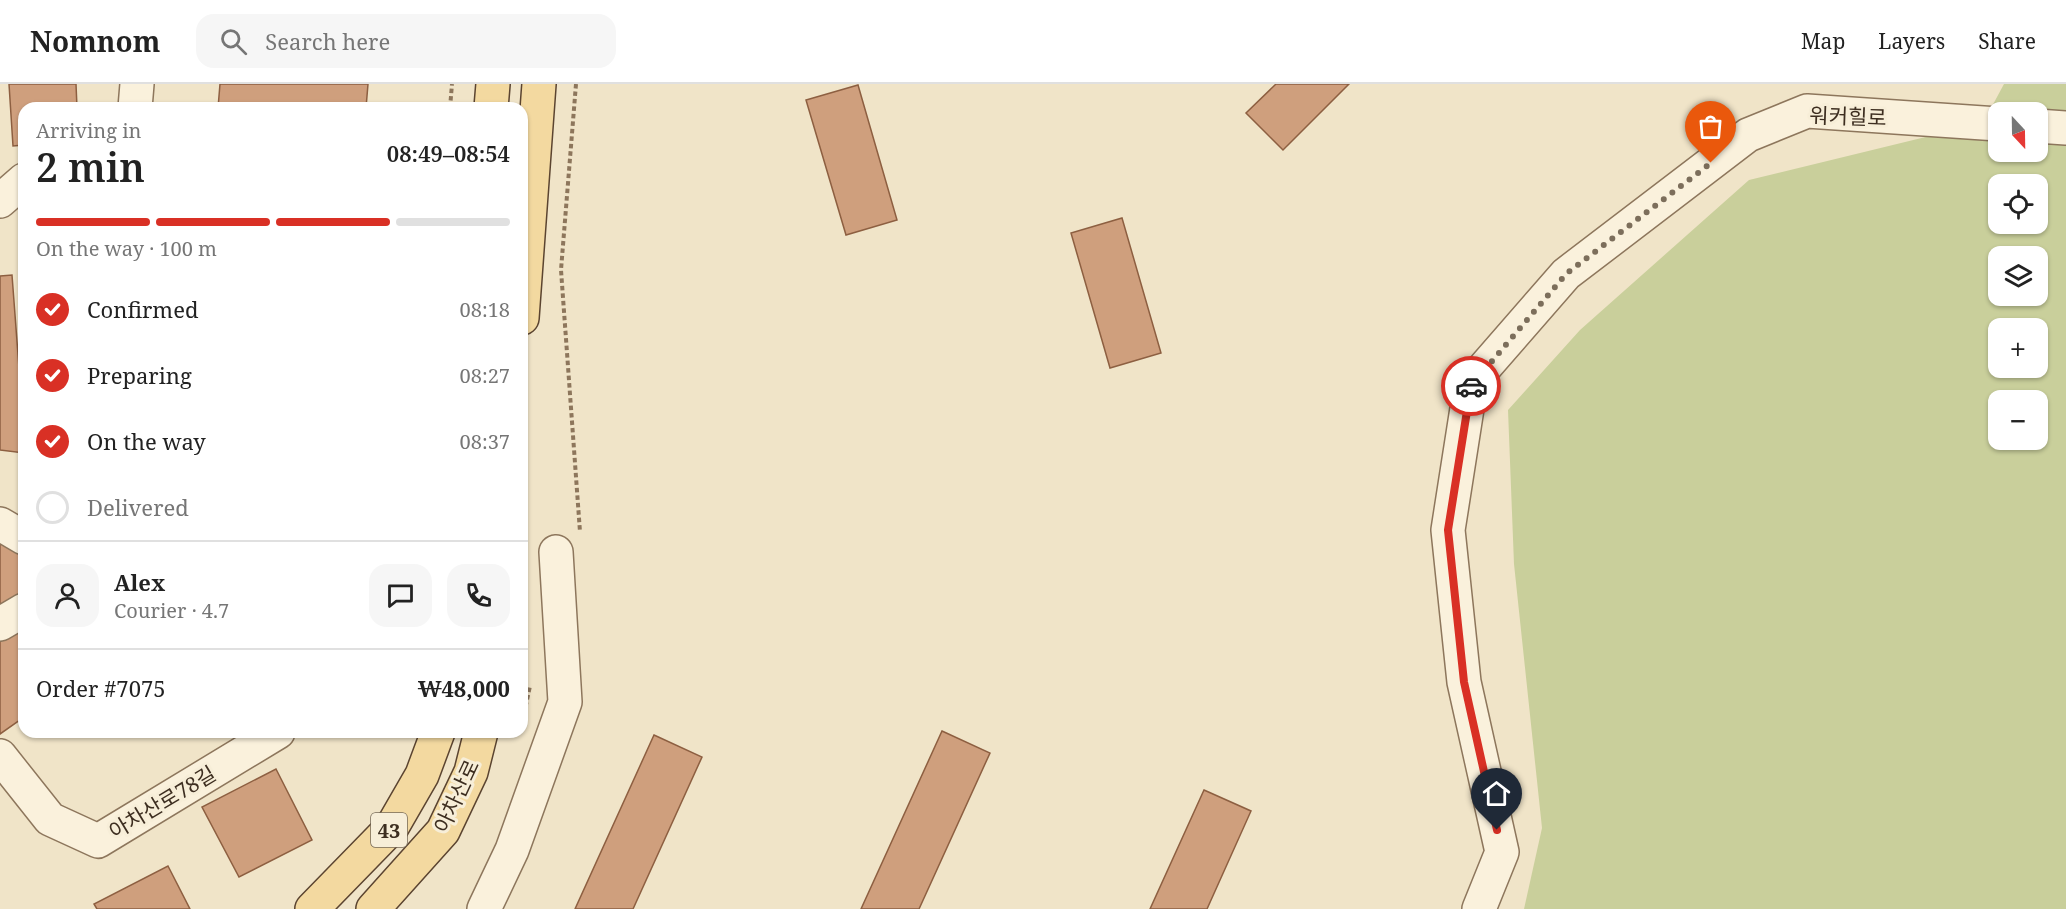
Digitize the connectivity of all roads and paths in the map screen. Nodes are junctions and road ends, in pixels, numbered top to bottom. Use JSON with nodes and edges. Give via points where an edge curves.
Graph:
{"nodes":[{"id":1,"x":137,"y":84,"type":"edge"},
{"id":2,"x":452,"y":84,"type":"edge"},
{"id":3,"x":493,"y":84,"type":"edge"},
{"id":4,"x":539,"y":84,"type":"edge"},
{"id":5,"x":576,"y":84,"type":"edge"},
{"id":6,"x":136,"y":102,"type":"edge"},
{"id":7,"x":450,"y":102,"type":"edge"},
{"id":8,"x":492,"y":102,"type":"edge"},
{"id":9,"x":1988,"y":123,"type":"edge"},
{"id":10,"x":2048,"y":127,"type":"edge"},
{"id":11,"x":2066,"y":128,"type":"edge"},
{"id":12,"x":18,"y":185,"type":"edge"},
{"id":13,"x":0,"y":201,"type":"edge"},
{"id":14,"x":528,"y":235,"type":"edge"},
{"id":15,"x":0,"y":524,"type":"edge"},
{"id":16,"x":18,"y":534,"type":"edge"},
{"id":17,"x":568,"y":546,"type":"joint"},
{"id":18,"x":18,"y":614,"type":"edge"},
{"id":19,"x":0,"y":624,"type":"edge"},
{"id":20,"x":268,"y":738,"type":"edge"},
{"id":21,"x":436,"y":738,"type":"edge"},
{"id":22,"x":480,"y":738,"type":"edge"},
{"id":23,"x":0,"y":756,"type":"edge"},
{"id":24,"x":376,"y":907,"type":"edge"},
{"id":25,"x":312,"y":909,"type":"edge"},
{"id":26,"x":484,"y":909,"type":"edge"},
{"id":27,"x":1479,"y":909,"type":"edge"}],
"edges":[{"from":1,"to":6,"type":"street"},
{"from":2,"to":7,"type":"path"},
{"from":3,"to":8,"type":"main road"},
{"from":4,"to":14,"type":"main road"},
{"from":5,"to":17,"type":"path","via":[[561,270]]},
{"from":9,"to":27,"type":"street","name":"워커힐로","via":[[1807,111],[1748,135],[1566,274],[1471,383],[1448,530],[1464,682],[1502,852]]},
{"from":10,"to":11,"type":"street"},
{"from":12,"to":13,"type":"street"},
{"from":15,"to":16,"type":"street"},
{"from":17,"to":26,"type":"street","via":[[565,702],[512,850]]},
{"from":18,"to":19,"type":"street"},
{"from":20,"to":23,"type":"street","name":"아차산로78길","via":[[98,841],[50,819]]},
{"from":21,"to":25,"type":"main road","name":"아차산로","number":"43","via":[[422,775],[392,827]]},
{"from":22,"to":24,"type":"main road","name":"아차산로","number":"43","via":[[471,772],[443,831]]}]}
